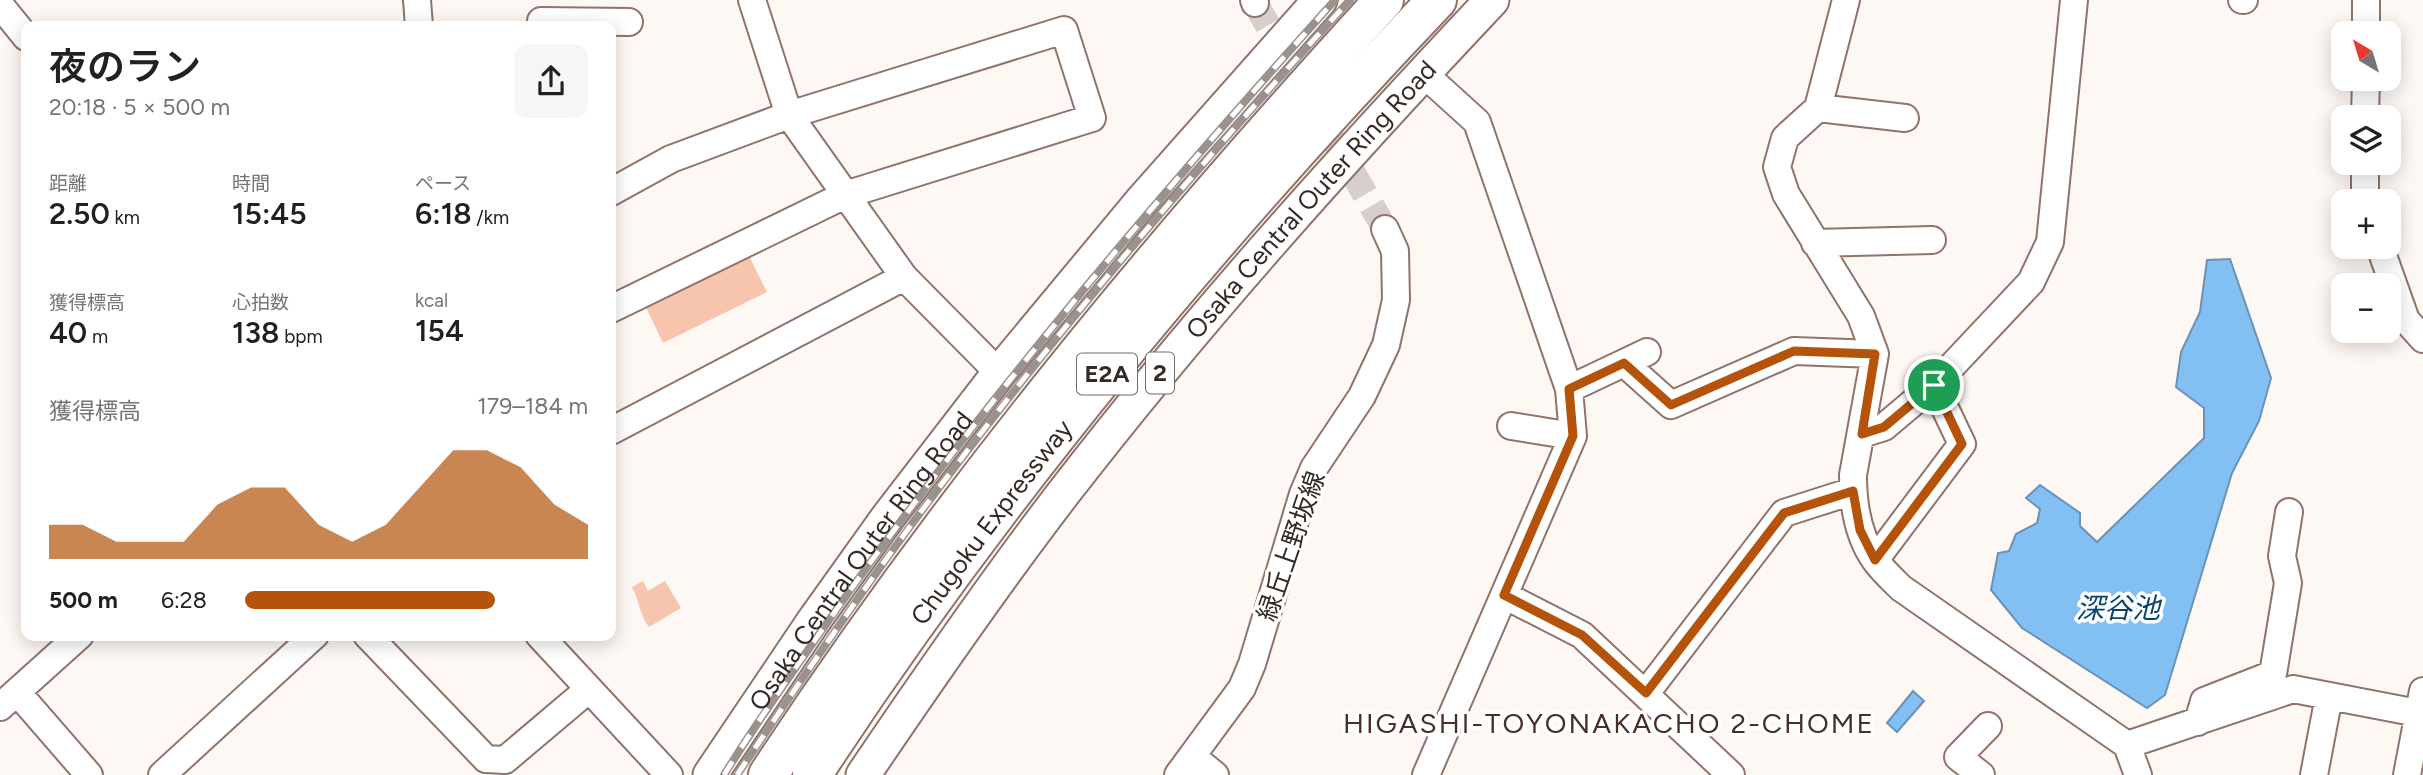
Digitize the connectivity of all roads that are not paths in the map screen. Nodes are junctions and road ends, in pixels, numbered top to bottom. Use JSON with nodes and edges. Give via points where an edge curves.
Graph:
{"nodes":[{"id":1,"x":3,"y":0,"type":"edge"},
{"id":2,"x":417,"y":0,"type":"edge"},
{"id":3,"x":752,"y":0,"type":"edge"},
{"id":4,"x":1320,"y":0,"type":"edge"},
{"id":5,"x":1384,"y":0,"type":"edge"},
{"id":6,"x":1437,"y":0,"type":"edge"},
{"id":7,"x":1492,"y":0,"type":"edge"},
{"id":8,"x":1846,"y":0,"type":"edge"},
{"id":9,"x":2074,"y":0,"type":"edge"},
{"id":10,"x":2366,"y":0,"type":"edge"},
{"id":11,"x":0,"y":5,"type":"edge"},
{"id":12,"x":541,"y":16,"type":"edge"},
{"id":13,"x":419,"y":21,"type":"edge"},
{"id":14,"x":614,"y":21,"type":"edge"},
{"id":15,"x":616,"y":21,"type":"edge"},
{"id":16,"x":2366,"y":21,"type":"edge"},
{"id":17,"x":629,"y":22,"type":"dead end"},
{"id":18,"x":21,"y":31,"type":"edge"},
{"id":19,"x":1423,"y":73,"type":"junction"},
{"id":20,"x":1818,"y":108,"type":"junction"},
{"id":21,"x":789,"y":115,"type":"junction"},
{"id":22,"x":1905,"y":118,"type":"dead end"},
{"id":23,"x":616,"y":189,"type":"edge"},
{"id":24,"x":845,"y":195,"type":"junction"},
{"id":25,"x":1385,"y":229,"type":"tunnel mouth"},
{"id":26,"x":1932,"y":240,"type":"dead end"},
{"id":27,"x":1815,"y":243,"type":"junction"},
{"id":28,"x":2384,"y":259,"type":"edge"},
{"id":29,"x":904,"y":277,"type":"junction"},
{"id":30,"x":616,"y":307,"type":"edge"},
{"id":31,"x":2423,"y":339,"type":"edge"},
{"id":32,"x":1875,"y":354,"type":"junction"},
{"id":33,"x":999,"y":373,"type":"junction"},
{"id":34,"x":1934,"y":385,"type":"junction"},
{"id":35,"x":1569,"y":389,"type":"junction"},
{"id":36,"x":1511,"y":426,"type":"dead end"},
{"id":37,"x":616,"y":428,"type":"edge"},
{"id":38,"x":1862,"y":434,"type":"junction"},
{"id":39,"x":1573,"y":436,"type":"junction"},
{"id":40,"x":1853,"y":491,"type":"junction"},
{"id":41,"x":2289,"y":512,"type":"dead end"},
{"id":42,"x":1875,"y":560,"type":"junction"},
{"id":43,"x":1504,"y":595,"type":"junction"},
{"id":44,"x":73,"y":641,"type":"edge"},
{"id":45,"x":308,"y":641,"type":"edge"},
{"id":46,"x":374,"y":641,"type":"edge"},
{"id":47,"x":545,"y":641,"type":"edge"},
{"id":48,"x":589,"y":689,"type":"junction"},
{"id":49,"x":1646,"y":693,"type":"junction"},
{"id":50,"x":2329,"y":696,"type":"junction"},
{"id":51,"x":8,"y":699,"type":"edge"},
{"id":52,"x":2422,"y":706,"type":"edge"},
{"id":53,"x":2198,"y":722,"type":"junction"},
{"id":54,"x":1988,"y":726,"type":"dead end"},
{"id":55,"x":2127,"y":745,"type":"junction"},
{"id":56,"x":1186,"y":766,"type":"edge"},
{"id":57,"x":89,"y":775,"type":"edge"},
{"id":58,"x":162,"y":775,"type":"edge"},
{"id":59,"x":669,"y":775,"type":"edge"},
{"id":60,"x":710,"y":775,"type":"edge"},
{"id":61,"x":768,"y":775,"type":"edge"},
{"id":62,"x":812,"y":775,"type":"edge"},
{"id":63,"x":863,"y":775,"type":"edge"},
{"id":64,"x":1215,"y":775,"type":"edge"},
{"id":65,"x":1426,"y":775,"type":"edge"},
{"id":66,"x":1731,"y":775,"type":"edge"},
{"id":67,"x":1981,"y":775,"type":"edge"},
{"id":68,"x":2138,"y":775,"type":"edge"},
{"id":69,"x":2314,"y":775,"type":"edge"},
{"id":70,"x":2407,"y":775,"type":"edge"}],
"edges":[{"from":1,"to":11,"type":"street"},
{"from":2,"to":13,"type":"street"},
{"from":3,"to":21,"type":"street"},
{"from":4,"to":33,"type":"main road","name":"Osaka Central Outer Ring Road","via":[[1149,192]]},
{"from":5,"to":61,"type":"highway","name":"Chugoku Expressway","number":"E2A","via":[[1203,201],[1038,401],[949,515]]},
{"from":6,"to":62,"type":"highway","name":"Chugoku Expressway","number":"E2A","via":[[1257,197],[1043,452],[858,704]]},
{"from":7,"to":19,"type":"main road","name":"Osaka Central Outer Ring Road","number":"2"},
{"from":8,"to":20,"type":"street"},
{"from":9,"to":34,"type":"street","via":[[2050,242],[2031,282]]},
{"from":10,"to":16,"type":"street"},
{"from":11,"to":18,"type":"street"},
{"from":12,"to":14,"type":"street"},
{"from":15,"to":17,"type":"street"},
{"from":19,"to":35,"type":"street","via":[[1477,122]]},
{"from":19,"to":63,"type":"main road","name":"Osaka Central Outer Ring Road","number":"2","via":[[1233,285],[1082,470],[964,626]]},
{"from":20,"to":22,"type":"street"},
{"from":20,"to":27,"type":"street","via":[[1785,138],[1777,167],[1786,194]]},
{"from":21,"to":23,"type":"street","via":[[671,159]]},
{"from":21,"to":24,"type":"street"},
{"from":21,"to":24,"type":"street","via":[[1064,30],[1092,118]]},
{"from":24,"to":29,"type":"street"},
{"from":24,"to":30,"type":"street"},
{"from":25,"to":56,"type":"street","name":"緑丘上野坂線","via":[[1395,251],[1396,300],[1386,345],[1362,396],[1314,468],[1242,688]]},
{"from":26,"to":27,"type":"street"},
{"from":27,"to":32,"type":"street","via":[[1861,316]]},
{"from":28,"to":31,"type":"street","via":[[2406,320]]},
{"from":29,"to":33,"type":"street"},
{"from":29,"to":37,"type":"street"},
{"from":32,"to":35,"type":"street","via":[[1794,351],[1671,405],[1636,357]]},
{"from":32,"to":38,"type":"street"},
{"from":33,"to":60,"type":"main road","name":"Osaka Central Outer Ring Road","via":[[888,517]]},
{"from":34,"to":38,"type":"street","via":[[1884,427]]},
{"from":34,"to":42,"type":"street","via":[[1962,444]]},
{"from":35,"to":39,"type":"street"},
{"from":36,"to":39,"type":"street"},
{"from":38,"to":40,"type":"street"},
{"from":39,"to":43,"type":"street"},
{"from":40,"to":42,"type":"street","via":[[1860,530]]},
{"from":40,"to":49,"type":"street","via":[[1784,513]]},
{"from":41,"to":53,"type":"street","via":[[2282,556],[2288,583],[2273,674],[2204,701]]},
{"from":42,"to":55,"type":"street","via":[[1901,588]]},
{"from":43,"to":49,"type":"street","via":[[1582,635]]},
{"from":43,"to":65,"type":"street"},
{"from":44,"to":51,"type":"street"},
{"from":45,"to":58,"type":"street"},
{"from":46,"to":48,"type":"street","via":[[485,759],[505,760]]},
{"from":47,"to":48,"type":"street"},
{"from":48,"to":59,"type":"street"},
{"from":49,"to":66,"type":"street"},
{"from":50,"to":52,"type":"street"},
{"from":50,"to":53,"type":"street","via":[[2293,689]]},
{"from":50,"to":69,"type":"street"},
{"from":51,"to":57,"type":"street"},
{"from":52,"to":70,"type":"street"},
{"from":53,"to":55,"type":"street"},
{"from":54,"to":67,"type":"street","via":[[1958,757]]},
{"from":55,"to":68,"type":"street"},
{"from":56,"to":64,"type":"street"}]}
